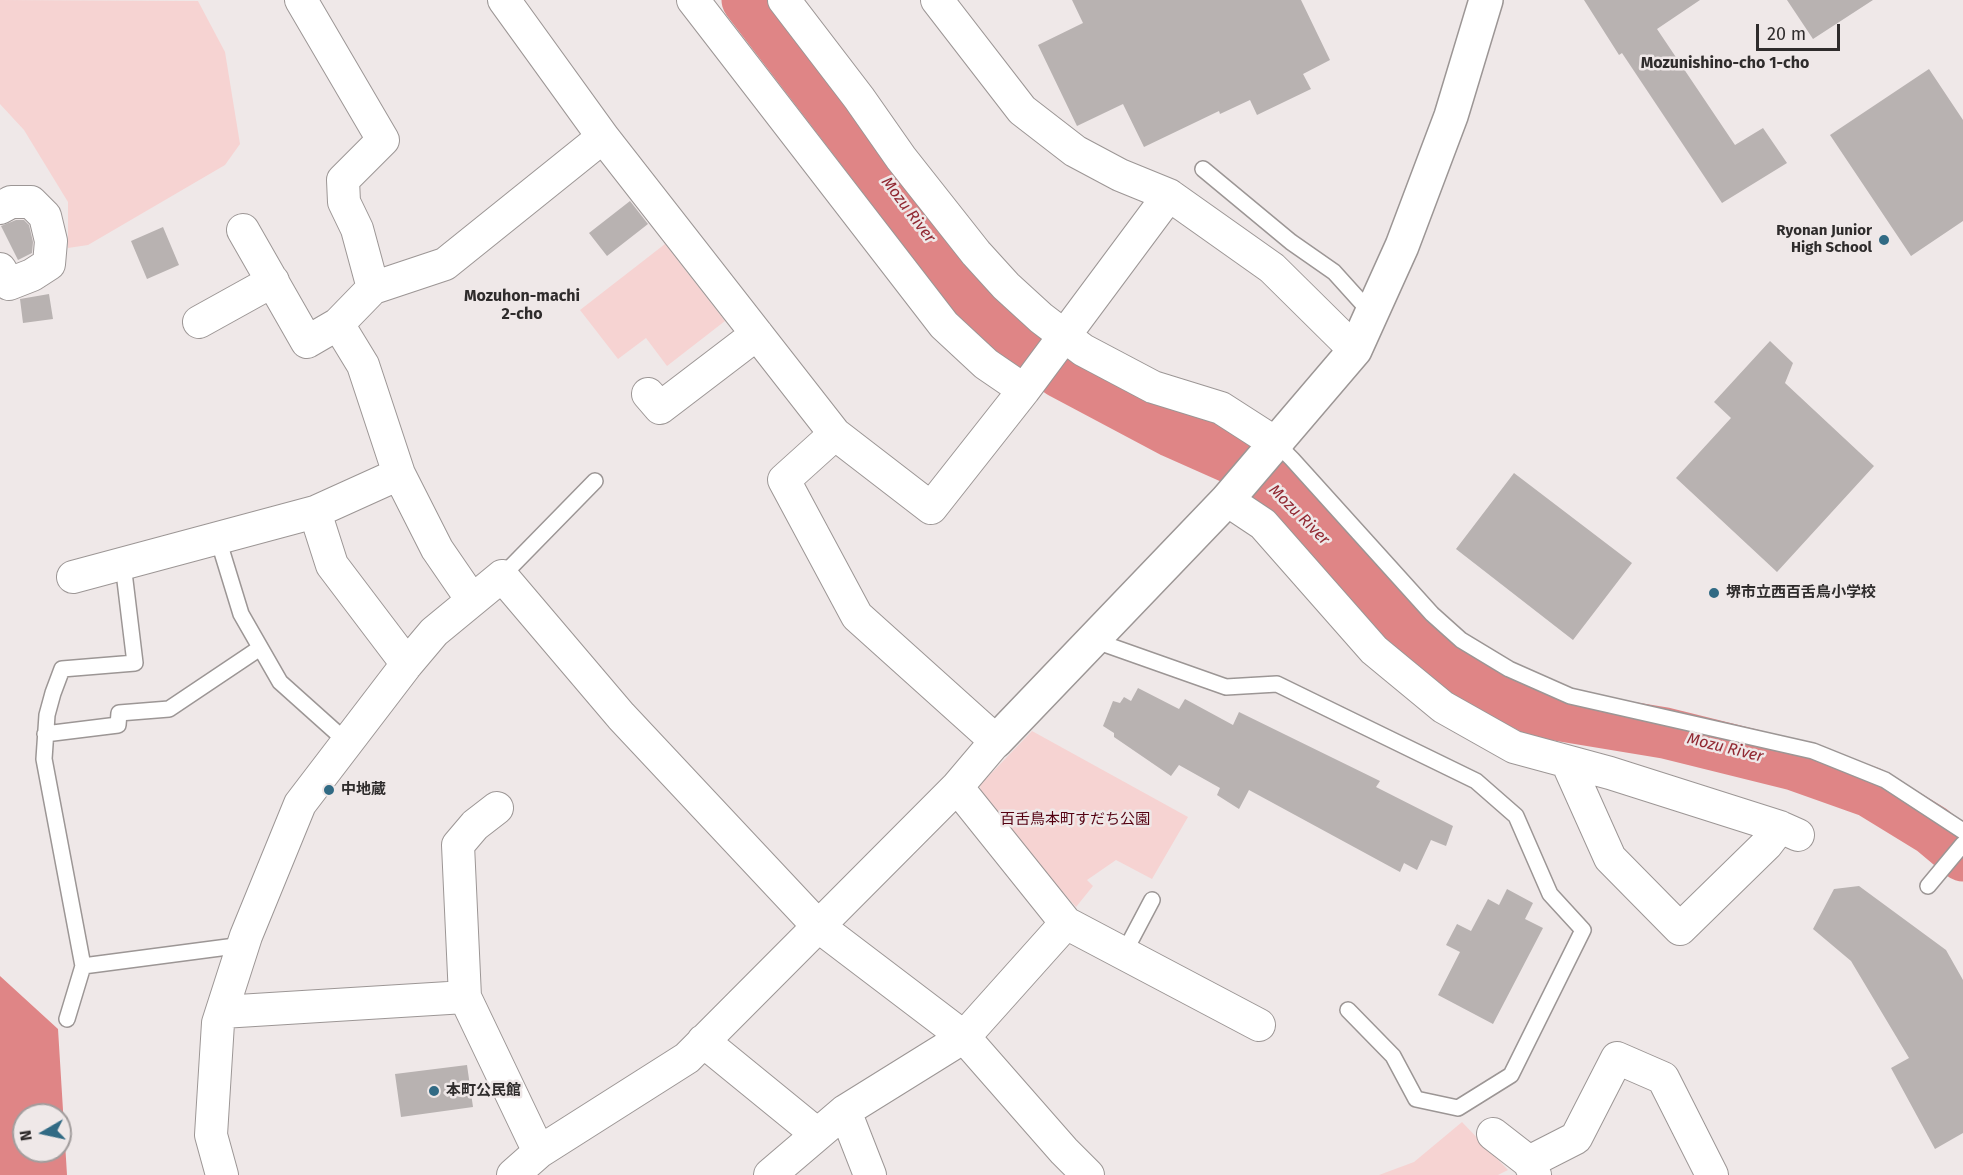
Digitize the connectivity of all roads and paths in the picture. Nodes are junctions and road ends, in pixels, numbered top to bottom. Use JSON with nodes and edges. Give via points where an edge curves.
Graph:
{"nodes":[{"id":1,"x":301,"y":0,"type":"edge"},
{"id":2,"x":504,"y":0,"type":"edge"},
{"id":3,"x":693,"y":0,"type":"edge"},
{"id":4,"x":784,"y":0,"type":"edge"},
{"id":5,"x":937,"y":0,"type":"edge"},
{"id":6,"x":1486,"y":0,"type":"edge"},
{"id":7,"x":603,"y":137,"type":"junction"},
{"id":8,"x":1203,"y":170,"type":"dead end"},
{"id":9,"x":1169,"y":195,"type":"junction"},
{"id":10,"x":0,"y":208,"type":"edge"},
{"id":11,"x":243,"y":230,"type":"dead end"},
{"id":12,"x":0,"y":269,"type":"edge"},
{"id":13,"x":273,"y":281,"type":"junction"},
{"id":14,"x":373,"y":288,"type":"junction"},
{"id":15,"x":1371,"y":313,"type":"junction"},
{"id":16,"x":199,"y":322,"type":"dead end"},
{"id":17,"x":338,"y":324,"type":"junction"},
{"id":18,"x":757,"y":334,"type":"junction"},
{"id":19,"x":1060,"y":343,"type":"junction"},
{"id":20,"x":1355,"y":350,"type":"junction"},
{"id":21,"x":1028,"y":385,"type":"junction"},
{"id":22,"x":648,"y":394,"type":"dead end"},
{"id":23,"x":835,"y":434,"type":"junction"},
{"id":24,"x":1274,"y":448,"type":"junction"},
{"id":25,"x":399,"y":474,"type":"junction"},
{"id":26,"x":595,"y":481,"type":"dead end"},
{"id":27,"x":1234,"y":493,"type":"junction"},
{"id":28,"x":315,"y":512,"type":"junction"},
{"id":29,"x":218,"y":539,"type":"junction"},
{"id":30,"x":123,"y":564,"type":"junction"},
{"id":31,"x":502,"y":576,"type":"junction"},
{"id":32,"x":73,"y":577,"type":"dead end"},
{"id":33,"x":472,"y":600,"type":"junction"},
{"id":34,"x":1093,"y":640,"type":"junction"},
{"id":35,"x":260,"y":648,"type":"junction"},
{"id":36,"x":407,"y":664,"type":"junction"},
{"id":37,"x":45,"y":734,"type":"junction"},
{"id":38,"x":996,"y":741,"type":"junction"},
{"id":39,"x":347,"y":742,"type":"junction"},
{"id":40,"x":1567,"y":762,"type":"junction"},
{"id":41,"x":957,"y":787,"type":"junction"},
{"id":42,"x":497,"y":808,"type":"dead end"},
{"id":43,"x":1963,"y":831,"type":"edge"},
{"id":44,"x":1963,"y":844,"type":"edge"},
{"id":45,"x":1929,"y":886,"type":"dead end"},
{"id":46,"x":1152,"y":900,"type":"dead end"},
{"id":47,"x":1066,"y":923,"type":"junction"},
{"id":48,"x":819,"y":926,"type":"junction"},
{"id":49,"x":243,"y":945,"type":"junction"},
{"id":50,"x":1124,"y":953,"type":"junction"},
{"id":51,"x":83,"y":966,"type":"junction"},
{"id":52,"x":465,"y":997,"type":"junction"},
{"id":53,"x":1348,"y":1010,"type":"dead end"},
{"id":54,"x":222,"y":1012,"type":"junction"},
{"id":55,"x":67,"y":1019,"type":"dead end"},
{"id":56,"x":1259,"y":1025,"type":"dead end"},
{"id":57,"x":964,"y":1037,"type":"junction"},
{"id":58,"x":703,"y":1041,"type":"junction"},
{"id":59,"x":845,"y":1111,"type":"junction"},
{"id":60,"x":817,"y":1134,"type":"junction"},
{"id":61,"x":1493,"y":1134,"type":"dead end"},
{"id":62,"x":212,"y":1135,"type":"junction"},
{"id":63,"x":539,"y":1152,"type":"junction"},
{"id":64,"x":1060,"y":1163,"type":"edge"},
{"id":65,"x":1532,"y":1169,"type":"edge"},
{"id":66,"x":207,"y":1175,"type":"edge"},
{"id":67,"x":222,"y":1175,"type":"edge"},
{"id":68,"x":513,"y":1175,"type":"edge"},
{"id":69,"x":770,"y":1175,"type":"edge"},
{"id":70,"x":870,"y":1175,"type":"edge"},
{"id":71,"x":1088,"y":1175,"type":"edge"},
{"id":72,"x":1712,"y":1175,"type":"edge"}],
"edges":[{"from":1,"to":14,"type":"street","via":[[383,140],[343,180],[344,202],[357,229]]},
{"from":2,"to":7,"type":"street"},
{"from":3,"to":21,"type":"street","via":[[944,326],[986,364]]},
{"from":4,"to":19,"type":"street","via":[[976,253]]},
{"from":5,"to":9,"type":"street","via":[[1022,110],[1075,151]]},
{"from":6,"to":15,"type":"street","via":[[1451,116],[1402,246]]},
{"from":7,"to":14,"type":"street","via":[[445,264]]},
{"from":7,"to":18,"type":"street"},
{"from":8,"to":15,"type":"lane","via":[[1334,272]]},
{"from":9,"to":19,"type":"street"},
{"from":9,"to":20,"type":"street","via":[[1272,268]]},
{"from":10,"to":12,"type":"street","via":[[11,202],[31,202],[45,216],[51,241],[49,264],[32,275],[9,284]]},
{"from":11,"to":13,"type":"street"},
{"from":13,"to":16,"type":"street"},
{"from":13,"to":17,"type":"street","via":[[307,342]]},
{"from":14,"to":17,"type":"street"},
{"from":15,"to":20,"type":"street"},
{"from":17,"to":25,"type":"street","via":[[363,365]]},
{"from":18,"to":22,"type":"street","via":[[660,408]]},
{"from":18,"to":23,"type":"street"},
{"from":19,"to":21,"type":"street"},
{"from":19,"to":24,"type":"street","via":[[1083,350],[1153,387],[1221,408]]},
{"from":20,"to":24,"type":"street"},
{"from":21,"to":23,"type":"street","via":[[931,508]]},
{"from":23,"to":38,"type":"street","via":[[784,480],[857,616]]},
{"from":24,"to":27,"type":"street"},
{"from":24,"to":43,"type":"lane","via":[[1292,459],[1432,614],[1461,640],[1509,669],[1570,696],[1813,751],[1885,780]]},
{"from":25,"to":28,"type":"street"},
{"from":25,"to":33,"type":"street","via":[[438,549]]},
{"from":26,"to":31,"type":"lane"},
{"from":27,"to":34,"type":"street"},
{"from":27,"to":40,"type":"street","via":[[1374,650],[1443,707],[1514,747]]},
{"from":28,"to":29,"type":"street"},
{"from":28,"to":36,"type":"street","via":[[332,564]]},
{"from":29,"to":30,"type":"street"},
{"from":29,"to":35,"type":"lane","via":[[241,614]]},
{"from":30,"to":32,"type":"street"},
{"from":30,"to":37,"type":"lane","via":[[135,663],[62,669],[52,693]]},
{"from":31,"to":33,"type":"street"},
{"from":31,"to":48,"type":"street","via":[[621,716]]},
{"from":33,"to":36,"type":"street","via":[[434,632]]},
{"from":34,"to":38,"type":"street"},
{"from":34,"to":53,"type":"lane","via":[[1226,687],[1277,684],[1476,782],[1516,816],[1550,894],[1582,930],[1511,1075],[1458,1108],[1416,1099],[1393,1056]]},
{"from":35,"to":37,"type":"lane","via":[[169,709],[119,713],[118,725]]},
{"from":35,"to":39,"type":"lane","via":[[280,682]]},
{"from":36,"to":39,"type":"street"},
{"from":37,"to":51,"type":"lane","via":[[44,759]]},
{"from":38,"to":41,"type":"street"},
{"from":39,"to":49,"type":"street","via":[[300,804]]},
{"from":40,"to":40,"type":"street","via":[[1610,858],[1680,929],[1767,844],[1789,831]]},
{"from":41,"to":47,"type":"street"},
{"from":41,"to":48,"type":"street"},
{"from":42,"to":52,"type":"street","via":[[458,845]]},
{"from":44,"to":45,"type":"lane"},
{"from":46,"to":50,"type":"lane"},
{"from":47,"to":50,"type":"street"},
{"from":47,"to":57,"type":"street"},
{"from":48,"to":57,"type":"street"},
{"from":48,"to":58,"type":"street"},
{"from":49,"to":51,"type":"lane"},
{"from":49,"to":54,"type":"street"},
{"from":50,"to":56,"type":"street"},
{"from":51,"to":55,"type":"lane"},
{"from":52,"to":54,"type":"street"},
{"from":52,"to":63,"type":"street"},
{"from":54,"to":62,"type":"street","via":[[218,1023]]},
{"from":57,"to":59,"type":"street"},
{"from":57,"to":64,"type":"street"},
{"from":58,"to":60,"type":"street"},
{"from":58,"to":63,"type":"street","via":[[687,1058]]},
{"from":59,"to":60,"type":"street"},
{"from":59,"to":70,"type":"street"},
{"from":60,"to":69,"type":"street"},
{"from":61,"to":65,"type":"street"},
{"from":62,"to":66,"type":"street"},
{"from":62,"to":67,"type":"street"},
{"from":63,"to":68,"type":"street"},
{"from":64,"to":71,"type":"street"},
{"from":65,"to":72,"type":"street","via":[[1576,1138],[1617,1058],[1663,1078]]}]}
